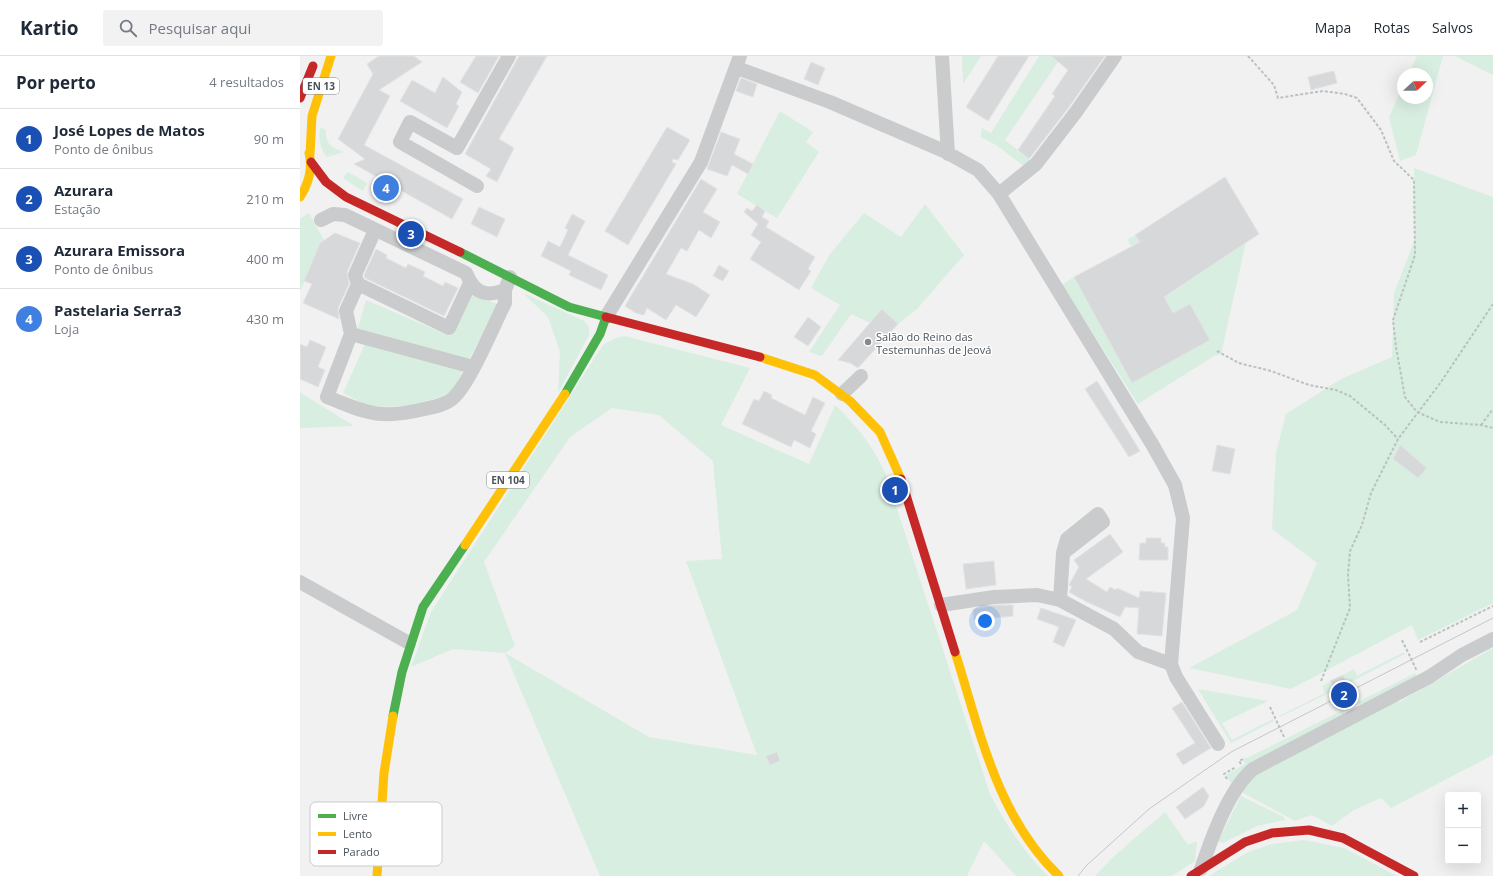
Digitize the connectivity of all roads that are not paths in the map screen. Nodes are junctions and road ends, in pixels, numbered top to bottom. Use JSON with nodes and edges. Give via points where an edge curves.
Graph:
{"nodes":[{"id":1,"x":317,"y":56,"type":"edge"},
{"id":2,"x":331,"y":56,"type":"edge"},
{"id":3,"x":509,"y":56,"type":"edge"},
{"id":4,"x":942,"y":56,"type":"edge"},
{"id":5,"x":1115,"y":56,"type":"edge"},
{"id":6,"x":739,"y":62,"type":"edge"},
{"id":7,"x":300,"y":98,"type":"edge"},
{"id":8,"x":300,"y":142,"type":"edge"},
{"id":9,"x":457,"y":148,"type":"junction"},
{"id":10,"x":948,"y":154,"type":"junction"},
{"id":11,"x":310,"y":158,"type":"junction"},
{"id":12,"x":445,"y":168,"type":"junction"},
{"id":13,"x":477,"y":186,"type":"dead end"},
{"id":14,"x":999,"y":194,"type":"junction"},
{"id":15,"x":327,"y":196,"type":"dead end"},
{"id":16,"x":314,"y":197,"type":"dead end"},
{"id":17,"x":346,"y":197,"type":"junction"},
{"id":18,"x":300,"y":198,"type":"edge"},
{"id":19,"x":321,"y":220,"type":"dead end"},
{"id":20,"x":375,"y":230,"type":"junction"},
{"id":21,"x":510,"y":277,"type":"junction"},
{"id":22,"x":470,"y":283,"type":"junction"},
{"id":23,"x":358,"y":284,"type":"junction"},
{"id":24,"x":504,"y":290,"type":"junction"},
{"id":25,"x":606,"y":316,"type":"junction"},
{"id":26,"x":351,"y":334,"type":"junction"},
{"id":27,"x":473,"y":367,"type":"junction"},
{"id":28,"x":862,"y":376,"type":"dead end"},
{"id":29,"x":842,"y":394,"type":"junction"},
{"id":30,"x":1063,"y":553,"type":"dead end"},
{"id":31,"x":300,"y":582,"type":"edge"},
{"id":32,"x":1060,"y":600,"type":"junction"},
{"id":33,"x":941,"y":605,"type":"junction"},
{"id":34,"x":1493,"y":639,"type":"edge"},
{"id":35,"x":409,"y":643,"type":"junction"},
{"id":36,"x":1171,"y":664,"type":"junction"},
{"id":37,"x":1218,"y":744,"type":"dead end"},
{"id":38,"x":380,"y":802,"type":"edge"},
{"id":39,"x":377,"y":866,"type":"edge"},
{"id":40,"x":1196,"y":872,"type":"edge"},
{"id":41,"x":377,"y":876,"type":"edge"},
{"id":42,"x":1059,"y":876,"type":"edge"},
{"id":43,"x":1414,"y":876,"type":"edge"}],
"edges":[{"from":1,"to":7,"type":"main road","number":"EN 13"},
{"from":2,"to":11,"type":"main road","number":"EN 13","via":[[310,117]]},
{"from":3,"to":9,"type":"street"},
{"from":4,"to":10,"type":"street"},
{"from":5,"to":14,"type":"street","via":[[1036,164]]},
{"from":6,"to":10,"type":"street"},
{"from":6,"to":25,"type":"street","via":[[701,162]]},
{"from":8,"to":11,"type":"main road","via":[[305,146]]},
{"from":9,"to":12,"type":"street"},
{"from":9,"to":12,"type":"street","via":[[410,122],[400,142]]},
{"from":10,"to":14,"type":"street","via":[[978,170]]},
{"from":11,"to":17,"type":"main road","via":[[326,182]]},
{"from":11,"to":18,"type":"main road","number":"EN 13","via":[[309,180]]},
{"from":12,"to":13,"type":"street"},
{"from":14,"to":36,"type":"street","via":[[1175,485],[1183,518]]},
{"from":15,"to":17,"type":"main road"},
{"from":16,"to":18,"type":"main road"},
{"from":17,"to":21,"type":"main road"},
{"from":19,"to":20,"type":"street","via":[[334,214],[345,215]]},
{"from":20,"to":22,"type":"street","via":[[466,272]]},
{"from":20,"to":23,"type":"street","via":[[355,275]]},
{"from":21,"to":24,"type":"street"},
{"from":21,"to":25,"type":"main road","via":[[569,307]]},
{"from":22,"to":23,"type":"street","via":[[450,328]]},
{"from":22,"to":24,"type":"street","via":[[484,293]]},
{"from":23,"to":26,"type":"street","via":[[346,311]]},
{"from":24,"to":27,"type":"street","via":[[505,303]]},
{"from":25,"to":29,"type":"main road","via":[[740,351],[816,375]]},
{"from":25,"to":35,"type":"main road","number":"EN 104","via":[[600,334],[555,411],[423,607]]},
{"from":26,"to":27,"type":"street"},
{"from":26,"to":27,"type":"street","via":[[327,397],[365,412],[388,415],[438,406],[452,399],[463,386]]},
{"from":28,"to":29,"type":"street"},
{"from":29,"to":33,"type":"main road","via":[[880,432],[895,463]]},
{"from":30,"to":32,"type":"street"},
{"from":31,"to":35,"type":"street"},
{"from":32,"to":33,"type":"street","via":[[1037,595],[994,597]]},
{"from":32,"to":36,"type":"street","via":[[1114,629],[1138,652]]},
{"from":33,"to":42,"type":"main road","via":[[992,769],[1005,802],[1027,841]]},
{"from":34,"to":40,"type":"street","via":[[1462,655],[1422,681],[1253,769],[1242,778]]},
{"from":35,"to":38,"type":"main road","number":"EN 104","via":[[384,760]]},
{"from":36,"to":37,"type":"street","via":[[1176,678]]},
{"from":39,"to":41,"type":"main road","number":"EN 104"},
{"from":40,"to":43,"type":"main road","via":[[1244,842],[1272,833],[1309,830],[1343,838]]}]}
